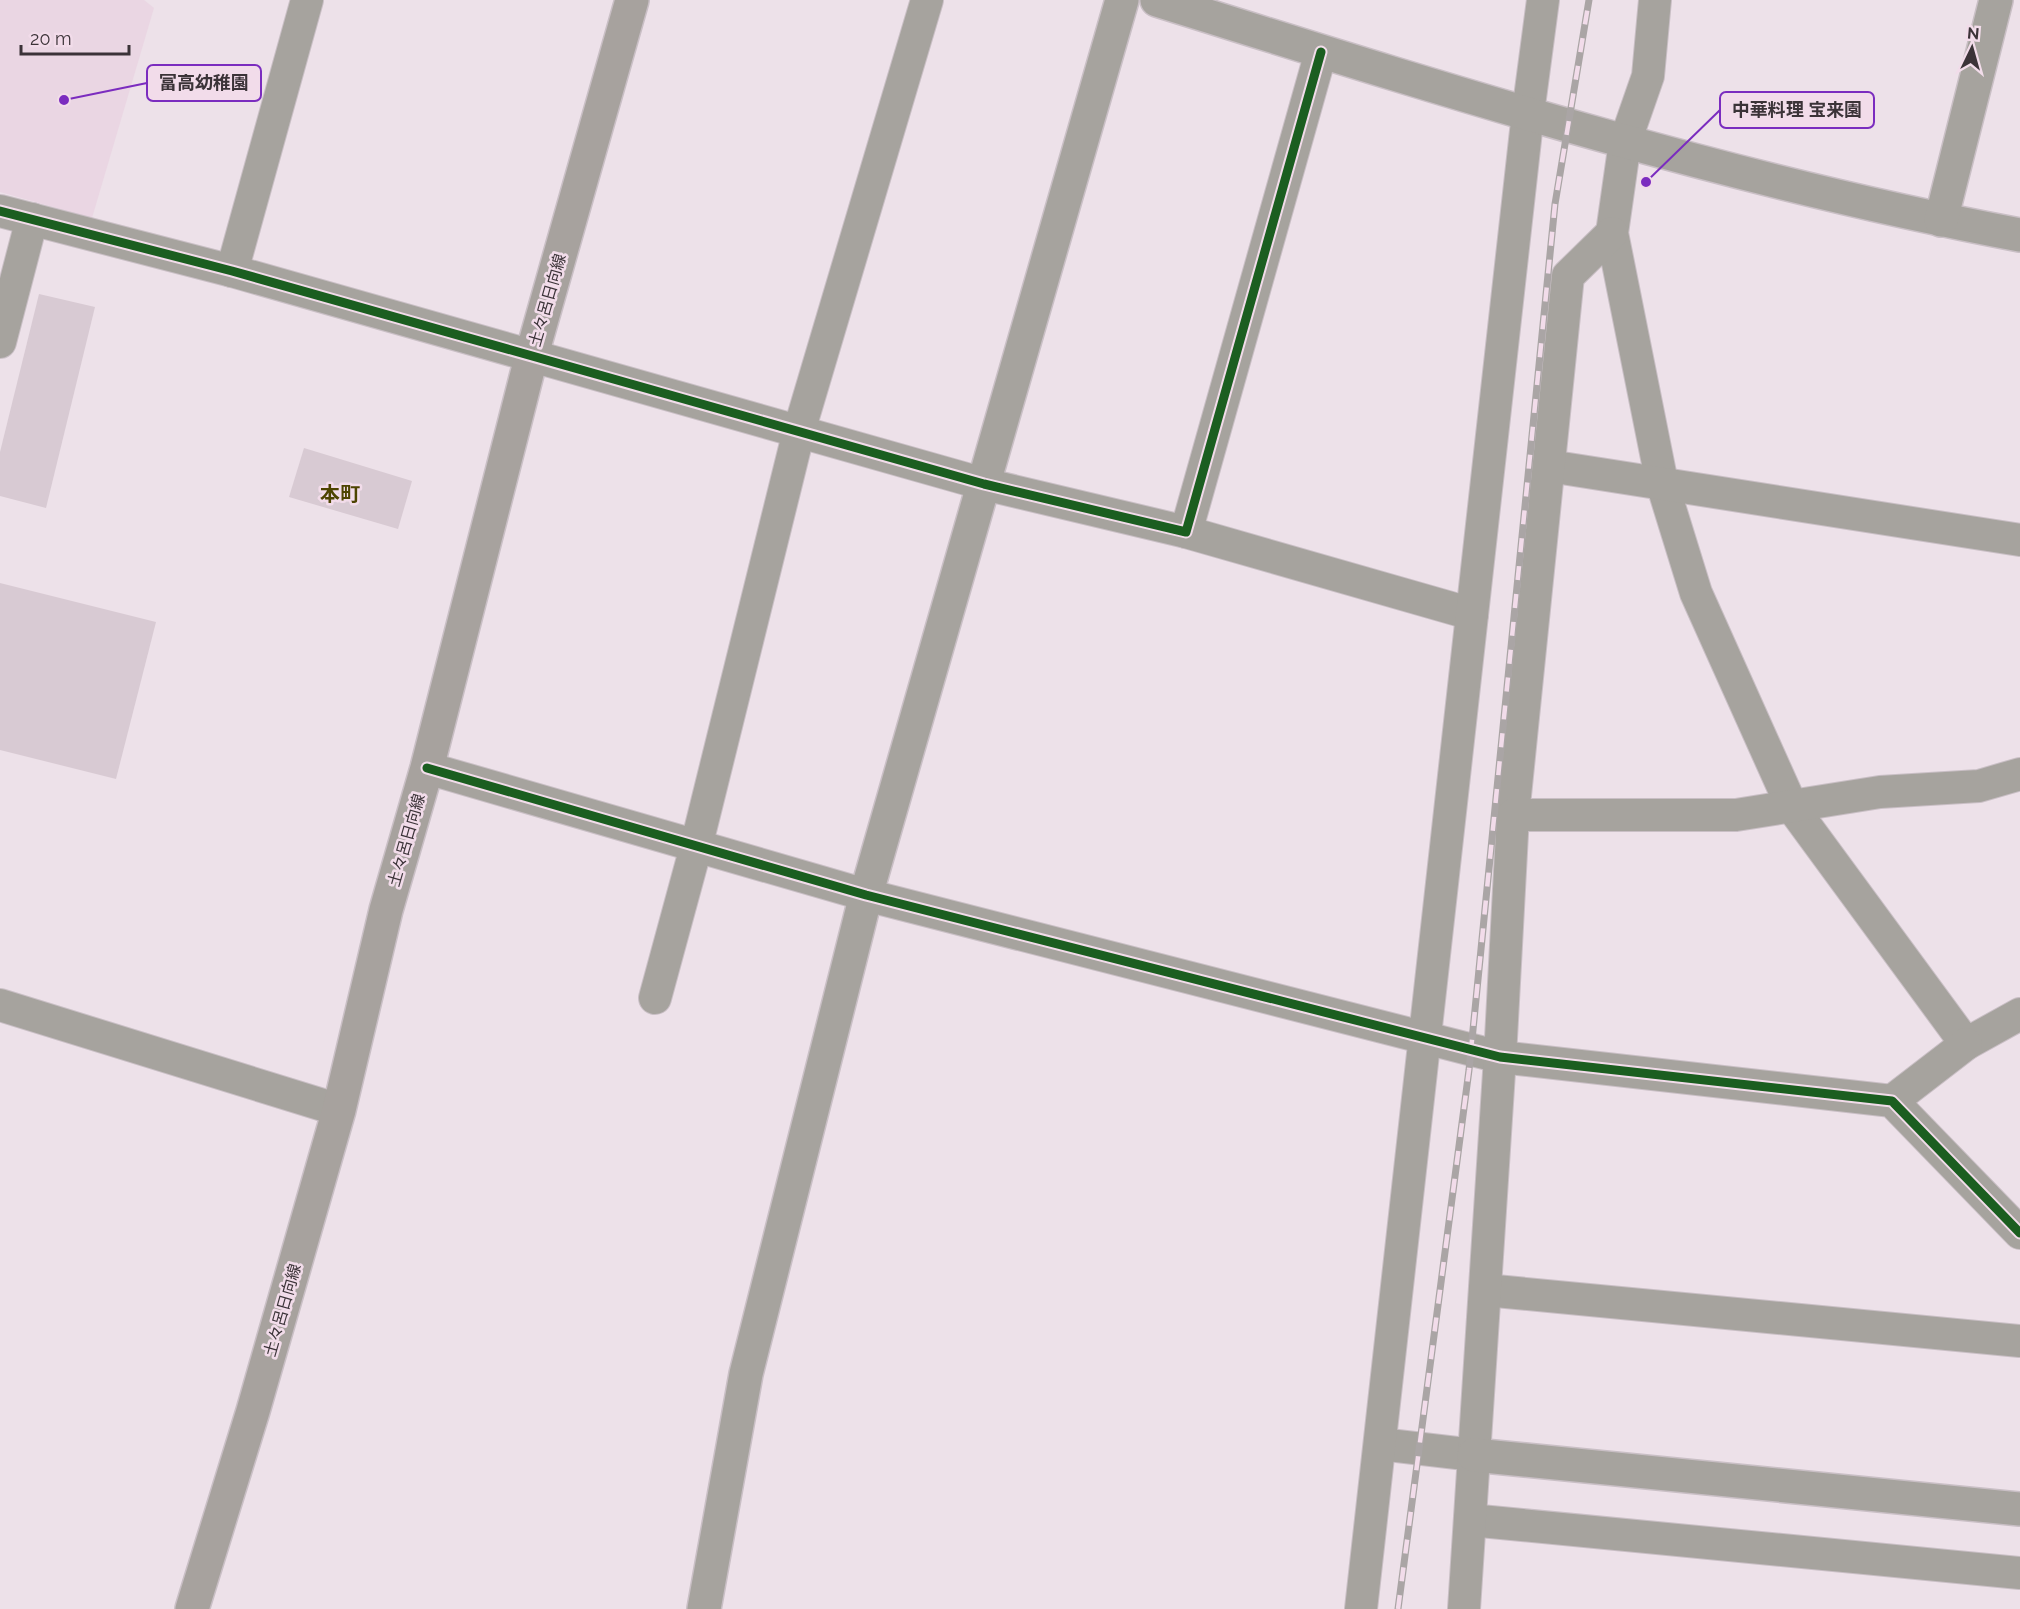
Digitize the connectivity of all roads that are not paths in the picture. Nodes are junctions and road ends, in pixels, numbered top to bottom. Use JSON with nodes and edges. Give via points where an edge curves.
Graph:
{"nodes":[{"id":1,"x":307,"y":0,"type":"edge"},
{"id":2,"x":632,"y":0,"type":"edge"},
{"id":3,"x":927,"y":0,"type":"edge"},
{"id":4,"x":1122,"y":0,"type":"edge"},
{"id":5,"x":1157,"y":0,"type":"edge"},
{"id":6,"x":1543,"y":0,"type":"edge"},
{"id":7,"x":1655,"y":0,"type":"edge"},
{"id":8,"x":1996,"y":0,"type":"edge"},
{"id":9,"x":1321,"y":51,"type":"junction"},
{"id":10,"x":1527,"y":113,"type":"junction"},
{"id":11,"x":1625,"y":142,"type":"junction"},
{"id":12,"x":0,"y":211,"type":"edge"},
{"id":13,"x":32,"y":219,"type":"junction"},
{"id":14,"x":1941,"y":220,"type":"junction"},
{"id":15,"x":1612,"y":233,"type":"junction"},
{"id":16,"x":2020,"y":235,"type":"edge"},
{"id":17,"x":232,"y":271,"type":"junction"},
{"id":18,"x":0,"y":342,"type":"edge"},
{"id":19,"x":532,"y":354,"type":"junction"},
{"id":20,"x":799,"y":431,"type":"junction"},
{"id":21,"x":1549,"y":466,"type":"junction"},
{"id":22,"x":1662,"y":483,"type":"junction"},
{"id":23,"x":984,"y":484,"type":"junction"},
{"id":24,"x":1186,"y":532,"type":"junction"},
{"id":25,"x":2020,"y":540,"type":"edge"},
{"id":26,"x":1472,"y":614,"type":"junction"},
{"id":27,"x":428,"y":768,"type":"junction"},
{"id":28,"x":2020,"y":774,"type":"edge"},
{"id":29,"x":1792,"y":807,"type":"junction"},
{"id":30,"x":1513,"y":814,"type":"junction"},
{"id":31,"x":696,"y":847,"type":"junction"},
{"id":32,"x":866,"y":895,"type":"junction"},
{"id":33,"x":655,"y":998,"type":"dead end"},
{"id":34,"x":0,"y":1005,"type":"edge"},
{"id":35,"x":2020,"y":1014,"type":"edge"},
{"id":36,"x":1425,"y":1038,"type":"junction"},
{"id":37,"x":1966,"y":1044,"type":"junction"},
{"id":38,"x":1500,"y":1057,"type":"junction"},
{"id":39,"x":1892,"y":1101,"type":"junction"},
{"id":40,"x":339,"y":1110,"type":"junction"},
{"id":41,"x":2020,"y":1233,"type":"edge"},
{"id":42,"x":1485,"y":1290,"type":"junction"},
{"id":43,"x":2020,"y":1341,"type":"edge"},
{"id":44,"x":1380,"y":1444,"type":"junction"},
{"id":45,"x":1474,"y":1455,"type":"junction"},
{"id":46,"x":2020,"y":1509,"type":"edge"},
{"id":47,"x":1470,"y":1520,"type":"junction"},
{"id":48,"x":2020,"y":1573,"type":"edge"},
{"id":49,"x":192,"y":1609,"type":"edge"},
{"id":50,"x":704,"y":1609,"type":"edge"},
{"id":51,"x":1361,"y":1609,"type":"edge"},
{"id":52,"x":1464,"y":1609,"type":"edge"}],
"edges":[{"from":1,"to":17,"type":"street"},
{"from":2,"to":19,"type":"main road","name":"土々呂日向線"},
{"from":3,"to":20,"type":"street"},
{"from":4,"to":23,"type":"street"},
{"from":5,"to":9,"type":"street"},
{"from":6,"to":10,"type":"street"},
{"from":7,"to":11,"type":"street","via":[[1648,76]]},
{"from":8,"to":14,"type":"street"},
{"from":9,"to":10,"type":"street"},
{"from":9,"to":24,"type":"street"},
{"from":10,"to":11,"type":"street"},
{"from":10,"to":26,"type":"street"},
{"from":11,"to":14,"type":"street"},
{"from":11,"to":15,"type":"street"},
{"from":12,"to":13,"type":"street"},
{"from":13,"to":17,"type":"street"},
{"from":13,"to":18,"type":"street"},
{"from":14,"to":16,"type":"street"},
{"from":15,"to":21,"type":"street","via":[[1568,276]]},
{"from":15,"to":22,"type":"street"},
{"from":17,"to":19,"type":"street"},
{"from":19,"to":20,"type":"street"},
{"from":19,"to":27,"type":"main road","name":"土々呂日向線"},
{"from":20,"to":23,"type":"street"},
{"from":20,"to":31,"type":"street"},
{"from":21,"to":22,"type":"street"},
{"from":21,"to":30,"type":"street"},
{"from":22,"to":25,"type":"street"},
{"from":22,"to":29,"type":"street","via":[[1696,593]]},
{"from":23,"to":24,"type":"street"},
{"from":23,"to":32,"type":"street"},
{"from":24,"to":26,"type":"street"},
{"from":26,"to":36,"type":"street"},
{"from":27,"to":31,"type":"street"},
{"from":27,"to":40,"type":"main road","name":"土々呂日向線","via":[[386,910]]},
{"from":28,"to":29,"type":"street","via":[[1979,786],[1881,792]]},
{"from":29,"to":30,"type":"street","via":[[1736,815]]},
{"from":29,"to":37,"type":"street"},
{"from":30,"to":38,"type":"street"},
{"from":31,"to":32,"type":"street"},
{"from":31,"to":33,"type":"street"},
{"from":32,"to":36,"type":"street"},
{"from":32,"to":50,"type":"street","via":[[746,1374]]},
{"from":34,"to":40,"type":"street"},
{"from":35,"to":37,"type":"street"},
{"from":36,"to":38,"type":"street"},
{"from":36,"to":44,"type":"street"},
{"from":37,"to":39,"type":"street"},
{"from":38,"to":39,"type":"street"},
{"from":38,"to":42,"type":"street"},
{"from":39,"to":41,"type":"street"},
{"from":40,"to":49,"type":"main road","name":"土々呂日向線"},
{"from":42,"to":43,"type":"street"},
{"from":42,"to":45,"type":"street"},
{"from":44,"to":45,"type":"street"},
{"from":44,"to":51,"type":"street"},
{"from":45,"to":46,"type":"street"},
{"from":45,"to":47,"type":"street"},
{"from":47,"to":48,"type":"street"},
{"from":47,"to":52,"type":"street"}]}
